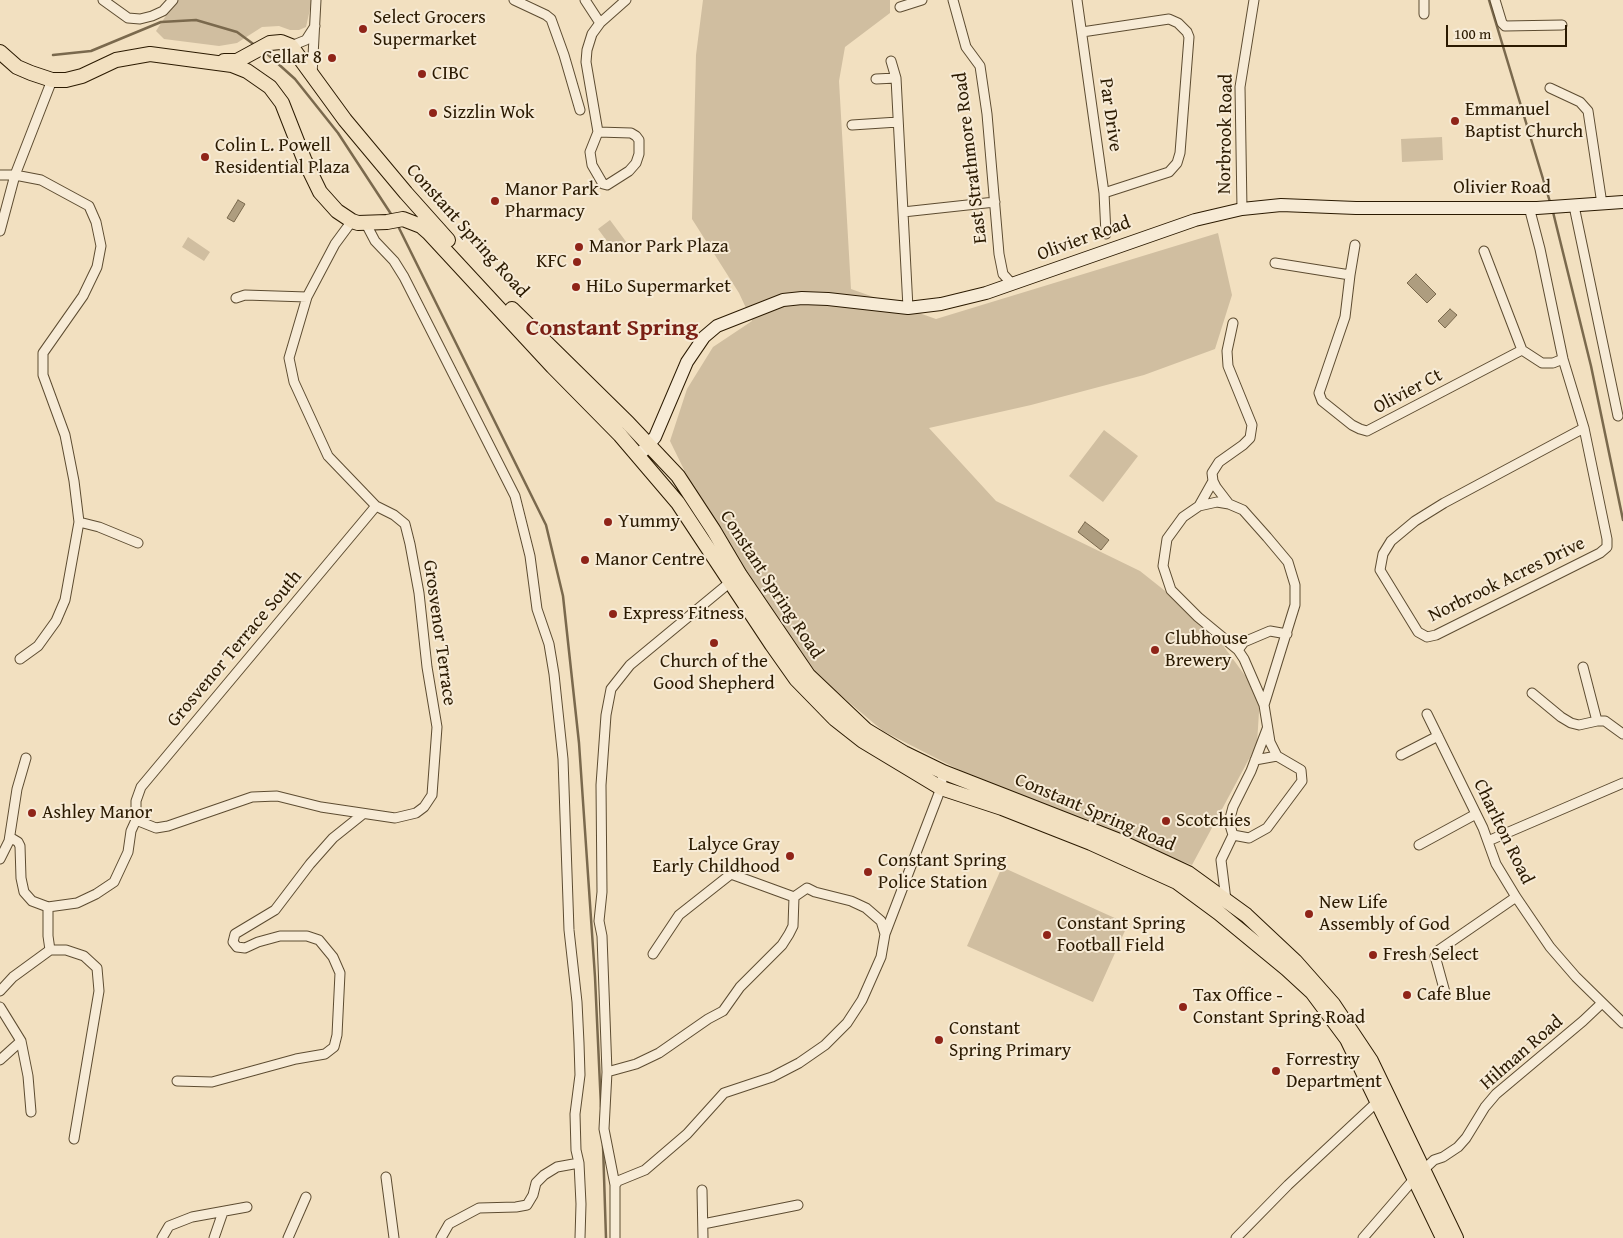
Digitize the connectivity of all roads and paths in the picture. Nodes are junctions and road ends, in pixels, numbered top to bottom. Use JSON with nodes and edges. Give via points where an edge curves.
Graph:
{"nodes":[{"id":1,"x":102,"y":0,"type":"edge"},
{"id":2,"x":173,"y":0,"type":"edge"},
{"id":3,"x":326,"y":0,"type":"edge"},
{"id":4,"x":514,"y":0,"type":"edge"},
{"id":5,"x":585,"y":0,"type":"edge"},
{"id":6,"x":626,"y":0,"type":"edge"},
{"id":7,"x":922,"y":0,"type":"edge"},
{"id":8,"x":953,"y":0,"type":"edge"},
{"id":9,"x":1077,"y":0,"type":"edge"},
{"id":10,"x":1254,"y":0,"type":"edge"},
{"id":11,"x":1424,"y":0,"type":"edge"},
{"id":12,"x":1495,"y":0,"type":"edge"},
{"id":13,"x":316,"y":3,"type":"edge"},
{"id":14,"x":900,"y":6,"type":"dead end"},
{"id":15,"x":1424,"y":14,"type":"dead end"},
{"id":16,"x":600,"y":23,"type":"junction"},
{"id":17,"x":1562,"y":25,"type":"dead end"},
{"id":18,"x":315,"y":26,"type":"junction"},
{"id":19,"x":1082,"y":32,"type":"junction"},
{"id":20,"x":291,"y":46,"type":"junction"},
{"id":21,"x":257,"y":51,"type":"junction"},
{"id":22,"x":0,"y":52,"type":"edge"},
{"id":23,"x":891,"y":61,"type":"dead end"},
{"id":24,"x":208,"y":62,"type":"junction"},
{"id":25,"x":312,"y":75,"type":"junction"},
{"id":26,"x":896,"y":78,"type":"junction"},
{"id":27,"x":876,"y":79,"type":"dead end"},
{"id":28,"x":52,"y":80,"type":"junction"},
{"id":29,"x":270,"y":87,"type":"junction"},
{"id":30,"x":1550,"y":88,"type":"dead end"},
{"id":31,"x":580,"y":110,"type":"dead end"},
{"id":32,"x":345,"y":120,"type":"junction"},
{"id":33,"x":898,"y":122,"type":"junction"},
{"id":34,"x":852,"y":125,"type":"dead end"},
{"id":35,"x":598,"y":132,"type":"junction"},
{"id":36,"x":0,"y":175,"type":"edge"},
{"id":37,"x":15,"y":175,"type":"junction"},
{"id":38,"x":1104,"y":193,"type":"junction"},
{"id":39,"x":995,"y":202,"type":"junction"},
{"id":40,"x":1623,"y":202,"type":"edge"},
{"id":41,"x":1602,"y":204,"type":"junction"},
{"id":42,"x":1570,"y":206,"type":"junction"},
{"id":43,"x":1242,"y":208,"type":"junction"},
{"id":44,"x":1533,"y":208,"type":"junction"},
{"id":45,"x":903,"y":212,"type":"junction"},
{"id":46,"x":396,"y":220,"type":"junction"},
{"id":47,"x":358,"y":222,"type":"junction"},
{"id":48,"x":0,"y":231,"type":"edge"},
{"id":49,"x":1106,"y":234,"type":"dead end"},
{"id":50,"x":1355,"y":245,"type":"dead end"},
{"id":51,"x":1484,"y":251,"type":"dead end"},
{"id":52,"x":1276,"y":264,"type":"dead end"},
{"id":53,"x":1350,"y":275,"type":"junction"},
{"id":54,"x":1012,"y":284,"type":"junction"},
{"id":55,"x":307,"y":297,"type":"junction"},
{"id":56,"x":236,"y":298,"type":"dead end"},
{"id":57,"x":908,"y":308,"type":"junction"},
{"id":58,"x":1233,"y":323,"type":"dead end"},
{"id":59,"x":1522,"y":350,"type":"junction"},
{"id":60,"x":1563,"y":358,"type":"junction"},
{"id":61,"x":1618,"y":416,"type":"dead end"},
{"id":62,"x":1584,"y":428,"type":"junction"},
{"id":63,"x":649,"y":444,"type":"junction"},
{"id":64,"x":638,"y":456,"type":"junction"},
{"id":65,"x":1213,"y":481,"type":"junction"},
{"id":66,"x":1229,"y":504,"type":"junction"},
{"id":67,"x":376,"y":506,"type":"junction"},
{"id":68,"x":1199,"y":506,"type":"junction"},
{"id":69,"x":79,"y":522,"type":"junction"},
{"id":70,"x":138,"y":542,"type":"dead end"},
{"id":71,"x":735,"y":578,"type":"junction"},
{"id":72,"x":1287,"y":634,"type":"junction"},
{"id":73,"x":1238,"y":650,"type":"junction"},
{"id":74,"x":20,"y":659,"type":"dead end"},
{"id":75,"x":1583,"y":667,"type":"dead end"},
{"id":76,"x":1532,"y":693,"type":"dead end"},
{"id":77,"x":1264,"y":705,"type":"junction"},
{"id":78,"x":1427,"y":714,"type":"dead end"},
{"id":79,"x":1597,"y":721,"type":"junction"},
{"id":80,"x":1267,"y":729,"type":"junction"},
{"id":81,"x":1623,"y":734,"type":"edge"},
{"id":82,"x":1438,"y":736,"type":"junction"},
{"id":83,"x":1277,"y":756,"type":"junction"},
{"id":84,"x":1401,"y":756,"type":"dead end"},
{"id":85,"x":26,"y":758,"type":"dead end"},
{"id":86,"x":1255,"y":760,"type":"junction"},
{"id":87,"x":944,"y":772,"type":"junction"},
{"id":88,"x":1623,"y":783,"type":"edge"},
{"id":89,"x":941,"y":788,"type":"junction"},
{"id":90,"x":363,"y":814,"type":"junction"},
{"id":91,"x":1476,"y":814,"type":"junction"},
{"id":92,"x":136,"y":820,"type":"junction"},
{"id":93,"x":1233,"y":835,"type":"junction"},
{"id":94,"x":9,"y":841,"type":"junction"},
{"id":95,"x":1488,"y":842,"type":"junction"},
{"id":96,"x":1419,"y":845,"type":"dead end"},
{"id":97,"x":0,"y":859,"type":"edge"},
{"id":98,"x":794,"y":897,"type":"junction"},
{"id":99,"x":1516,"y":897,"type":"junction"},
{"id":100,"x":1226,"y":900,"type":"junction"},
{"id":101,"x":48,"y":907,"type":"junction"},
{"id":102,"x":885,"y":934,"type":"junction"},
{"id":103,"x":50,"y":950,"type":"junction"},
{"id":104,"x":653,"y":954,"type":"dead end"},
{"id":105,"x":0,"y":991,"type":"edge"},
{"id":106,"x":1446,"y":996,"type":"dead end"},
{"id":107,"x":1602,"y":1003,"type":"junction"},
{"id":108,"x":0,"y":1007,"type":"edge"},
{"id":109,"x":1623,"y":1023,"type":"edge"},
{"id":110,"x":21,"y":1041,"type":"junction"},
{"id":111,"x":0,"y":1060,"type":"edge"},
{"id":112,"x":607,"y":1072,"type":"junction"},
{"id":113,"x":177,"y":1081,"type":"dead end"},
{"id":114,"x":1377,"y":1102,"type":"junction"},
{"id":115,"x":31,"y":1112,"type":"dead end"},
{"id":116,"x":74,"y":1139,"type":"dead end"},
{"id":117,"x":579,"y":1163,"type":"junction"},
{"id":118,"x":1418,"y":1175,"type":"junction"},
{"id":119,"x":386,"y":1177,"type":"dead end"},
{"id":120,"x":615,"y":1186,"type":"junction"},
{"id":121,"x":702,"y":1190,"type":"dead end"},
{"id":122,"x":306,"y":1197,"type":"dead end"},
{"id":123,"x":798,"y":1205,"type":"dead end"},
{"id":124,"x":247,"y":1206,"type":"dead end"},
{"id":125,"x":223,"y":1212,"type":"junction"},
{"id":126,"x":703,"y":1224,"type":"junction"},
{"id":127,"x":162,"y":1238,"type":"edge"},
{"id":128,"x":214,"y":1238,"type":"edge"},
{"id":129,"x":288,"y":1238,"type":"edge"},
{"id":130,"x":394,"y":1238,"type":"edge"},
{"id":131,"x":441,"y":1238,"type":"edge"},
{"id":132,"x":580,"y":1238,"type":"edge"},
{"id":133,"x":615,"y":1238,"type":"edge"},
{"id":134,"x":703,"y":1238,"type":"edge"},
{"id":135,"x":1236,"y":1238,"type":"edge"},
{"id":136,"x":1363,"y":1238,"type":"edge"},
{"id":137,"x":1443,"y":1238,"type":"edge"},
{"id":138,"x":1456,"y":1238,"type":"edge"}],
"edges":[{"from":1,"to":2,"type":"street","via":[[128,18],[140,19],[163,11]]},
{"from":3,"to":13,"type":"street"},
{"from":4,"to":31,"type":"street","via":[[551,19]]},
{"from":5,"to":16,"type":"street"},
{"from":6,"to":16,"type":"street"},
{"from":7,"to":14,"type":"street"},
{"from":8,"to":39,"type":"street","name":"East Strathmore Road","via":[[966,47],[980,66]]},
{"from":9,"to":19,"type":"street","name":"Par Drive"},
{"from":10,"to":43,"type":"street","name":"Norbrook Road","via":[[1240,86]]},
{"from":11,"to":15,"type":"street"},
{"from":12,"to":17,"type":"street","via":[[1505,26]]},
{"from":13,"to":18,"type":"street"},
{"from":16,"to":35,"type":"street","via":[[586,50]]},
{"from":18,"to":20,"type":"street","via":[[306,40]]},
{"from":18,"to":25,"type":"street"},
{"from":19,"to":38,"type":"street","name":"Par Drive"},
{"from":19,"to":38,"type":"street","via":[[1169,20],[1178,23],[1189,37],[1177,163],[1169,172]]},
{"from":20,"to":21,"type":"main road","via":[[281,42],[270,43]]},
{"from":20,"to":25,"type":"main road","name":"Constant Spring Road"},
{"from":21,"to":24,"type":"main road","via":[[237,61]]},
{"from":21,"to":29,"type":"main road","via":[[249,59]]},
{"from":22,"to":28,"type":"main road","via":[[17,67]]},
{"from":23,"to":26,"type":"street"},
{"from":24,"to":28,"type":"main road","via":[[136,55],[116,60],[82,76]]},
{"from":24,"to":29,"type":"main road","via":[[239,68]]},
{"from":25,"to":32,"type":"main road","name":"Constant Spring Road"},
{"from":26,"to":27,"type":"street"},
{"from":26,"to":33,"type":"street"},
{"from":28,"to":37,"type":"street"},
{"from":29,"to":47,"type":"main road","via":[[282,103],[320,192],[337,211]]},
{"from":30,"to":41,"type":"street","via":[[1580,102],[1588,112]]},
{"from":32,"to":46,"type":"main road","via":[[407,204],[407,212]]},
{"from":32,"to":63,"type":"main road","name":"Constant Spring Road","via":[[514,312]]},
{"from":33,"to":34,"type":"street"},
{"from":33,"to":45,"type":"street"},
{"from":35,"to":35,"type":"street","via":[[590,152],[592,165],[602,184],[607,185],[636,163],[639,140],[631,133]]},
{"from":36,"to":37,"type":"street"},
{"from":37,"to":48,"type":"street"},
{"from":37,"to":69,"type":"street","via":[[41,180],[89,206],[101,246],[97,267],[82,296],[43,353],[43,375],[65,435]]},
{"from":38,"to":49,"type":"street","name":"Par Drive"},
{"from":39,"to":45,"type":"street"},
{"from":39,"to":54,"type":"street","name":"East Strathmore Road","via":[[1000,260],[1003,274]]},
{"from":40,"to":41,"type":"main road","name":"Olivier Road"},
{"from":41,"to":42,"type":"main road","name":"Olivier Road"},
{"from":42,"to":44,"type":"main road","name":"Olivier Road"},
{"from":42,"to":61,"type":"street"},
{"from":43,"to":44,"type":"main road","name":"Olivier Road","via":[[1281,205]]},
{"from":43,"to":54,"type":"main road","name":"Olivier Road","via":[[1194,220]]},
{"from":44,"to":60,"type":"street"},
{"from":45,"to":57,"type":"street"},
{"from":46,"to":47,"type":"main road","name":"Constant Spring Road"},
{"from":46,"to":64,"type":"main road","name":"Constant Spring Road","via":[[421,226],[429,233]]},
{"from":47,"to":55,"type":"street","name":"Grosvenor Terrace","via":[[335,244]]},
{"from":47,"to":117,"type":"street","via":[[394,261],[404,277],[515,496],[530,556],[538,609],[554,674],[563,759],[569,930],[580,1043],[575,1114]]},
{"from":50,"to":53,"type":"street","name":"Olivier Ct"},
{"from":51,"to":59,"type":"street"},
{"from":52,"to":53,"type":"street"},
{"from":53,"to":59,"type":"street","name":"Olivier Ct","via":[[1345,317],[1319,393],[1322,401],[1360,429],[1367,431]]},
{"from":54,"to":57,"type":"main road","name":"Olivier Road","via":[[941,304]]},
{"from":55,"to":56,"type":"street"},
{"from":55,"to":67,"type":"street","name":"Grosvenor Terrace","via":[[289,358],[294,382],[328,456]]},
{"from":57,"to":63,"type":"main road","name":"Olivier Road","via":[[802,298],[777,302],[718,326],[704,336],[694,350]]},
{"from":58,"to":65,"type":"street","via":[[1226,351],[1228,366],[1252,425],[1250,438],[1218,462],[1212,473]]},
{"from":59,"to":60,"type":"street","via":[[1542,363],[1553,363]]},
{"from":60,"to":62,"type":"street"},
{"from":62,"to":62,"type":"street","name":"Norbrook Acres Drive","via":[[1607,547],[1436,634],[1427,637],[1418,632],[1380,570],[1383,554],[1391,541],[1444,503]]},
{"from":63,"to":64,"type":"main road","name":"Olivier Road"},
{"from":63,"to":71,"type":"main road","name":"Constant Spring Road","via":[[678,476],[714,531]]},
{"from":64,"to":71,"type":"main road","name":"Constant Spring Road"},
{"from":65,"to":66,"type":"street"},
{"from":65,"to":68,"type":"street"},
{"from":66,"to":68,"type":"street","via":[[1217,502]]},
{"from":66,"to":72,"type":"street","via":[[1243,510],[1288,562],[1295,585],[1295,605]]},
{"from":67,"to":90,"type":"street","name":"Grosvenor Terrace","via":[[405,524],[419,593],[437,727],[432,795],[424,807],[416,813],[395,818]]},
{"from":67,"to":92,"type":"street","name":"Grosvenor Terrace South","via":[[141,787],[136,801]]},
{"from":68,"to":73,"type":"street","via":[[1184,517],[1167,539],[1163,566],[1171,590]]},
{"from":69,"to":70,"type":"street"},
{"from":69,"to":74,"type":"street","via":[[65,600],[56,621],[38,646]]},
{"from":71,"to":87,"type":"main road","name":"Constant Spring Road","via":[[808,675],[866,730]]},
{"from":71,"to":89,"type":"main road","name":"Constant Spring Road","via":[[772,645],[796,679],[835,719],[863,741]]},
{"from":71,"to":112,"type":"street","via":[[630,665],[611,689],[602,765],[599,921]]},
{"from":72,"to":73,"type":"street","via":[[1270,631],[1244,642]]},
{"from":72,"to":77,"type":"street"},
{"from":73,"to":77,"type":"street"},
{"from":75,"to":79,"type":"street"},
{"from":76,"to":79,"type":"street","via":[[1571,723],[1579,725]]},
{"from":77,"to":80,"type":"street"},
{"from":78,"to":82,"type":"street","name":"Charlton Road"},
{"from":79,"to":81,"type":"street","via":[[1605,721]]},
{"from":80,"to":83,"type":"street"},
{"from":80,"to":86,"type":"street"},
{"from":82,"to":84,"type":"street"},
{"from":82,"to":91,"type":"street","name":"Charlton Road"},
{"from":83,"to":86,"type":"street"},
{"from":83,"to":93,"type":"street","via":[[1301,770],[1302,781],[1268,828],[1249,838]]},
{"from":85,"to":94,"type":"street","via":[[17,789]]},
{"from":86,"to":93,"type":"street","via":[[1233,807],[1229,822]]},
{"from":87,"to":89,"type":"street"},
{"from":87,"to":100,"type":"main road","name":"Constant Spring Road","via":[[1117,840],[1188,873]]},
{"from":88,"to":95,"type":"street"},
{"from":89,"to":102,"type":"street"},
{"from":89,"to":114,"type":"main road","name":"Constant Spring Road","via":[[1091,842],[1177,882],[1203,900],[1312,992],[1347,1039]]},
{"from":90,"to":92,"type":"street","name":"Grosvenor Terrace","via":[[277,796],[252,797],[162,827],[156,828]]},
{"from":90,"to":113,"type":"street","via":[[334,838],[275,910],[235,934],[233,942],[237,947],[246,948],[280,936],[307,936],[319,940],[333,957],[340,974],[334,1047],[325,1054],[212,1082]]},
{"from":91,"to":95,"type":"street","name":"Charlton Road"},
{"from":91,"to":96,"type":"street"},
{"from":92,"to":101,"type":"street","name":"Grosvenor Terrace South","via":[[128,852],[114,882],[77,903]]},
{"from":93,"to":100,"type":"street","via":[[1221,860]]},
{"from":94,"to":97,"type":"street"},
{"from":94,"to":101,"type":"street","via":[[13,839],[20,846],[24,892],[32,901]]},
{"from":95,"to":99,"type":"street","name":"Charlton Road","via":[[1496,864]]},
{"from":98,"to":102,"type":"street","via":[[807,888],[866,908],[881,921]]},
{"from":98,"to":104,"type":"street","via":[[731,874],[679,915]]},
{"from":98,"to":112,"type":"street","via":[[793,926],[789,934],[723,1011],[708,1018],[659,1054]]},
{"from":99,"to":106,"type":"street","via":[[1439,950],[1435,956]]},
{"from":99,"to":107,"type":"street","name":"Charlton Road","via":[[1550,947]]},
{"from":100,"to":118,"type":"main road","name":"Constant Spring Road","via":[[1295,961],[1333,1004],[1371,1061]]},
{"from":101,"to":103,"type":"street"},
{"from":102,"to":120,"type":"street","via":[[882,957],[862,1000],[847,1023],[825,1046],[772,1077],[724,1093],[686,1134],[645,1170],[618,1181]]},
{"from":103,"to":105,"type":"street","via":[[13,977]]},
{"from":103,"to":116,"type":"street","via":[[66,950],[84,956],[97,968],[99,990]]},
{"from":107,"to":109,"type":"street","name":"Charlton Road"},
{"from":107,"to":118,"type":"street","name":"Hilman Road","via":[[1496,1094],[1458,1147],[1434,1160]]},
{"from":108,"to":110,"type":"street"},
{"from":110,"to":111,"type":"street"},
{"from":110,"to":115,"type":"street"},
{"from":112,"to":120,"type":"street","via":[[604,1129]]},
{"from":114,"to":118,"type":"main road","name":"Constant Spring Road"},
{"from":114,"to":135,"type":"street"},
{"from":117,"to":131,"type":"street","via":[[557,1167],[544,1175],[536,1183],[527,1205],[479,1208],[449,1224]]},
{"from":117,"to":132,"type":"street"},
{"from":118,"to":136,"type":"street","name":"Hilman Road"},
{"from":118,"to":137,"type":"main road","name":"Constant Spring Road"},
{"from":118,"to":138,"type":"main road","name":"Constant Spring Road"},
{"from":119,"to":130,"type":"street"},
{"from":120,"to":133,"type":"street"},
{"from":121,"to":126,"type":"street"},
{"from":122,"to":129,"type":"street"},
{"from":123,"to":126,"type":"street"},
{"from":124,"to":125,"type":"street"},
{"from":125,"to":127,"type":"street","via":[[192,1217],[169,1226]]},
{"from":125,"to":128,"type":"street"},
{"from":126,"to":134,"type":"street"}]}
